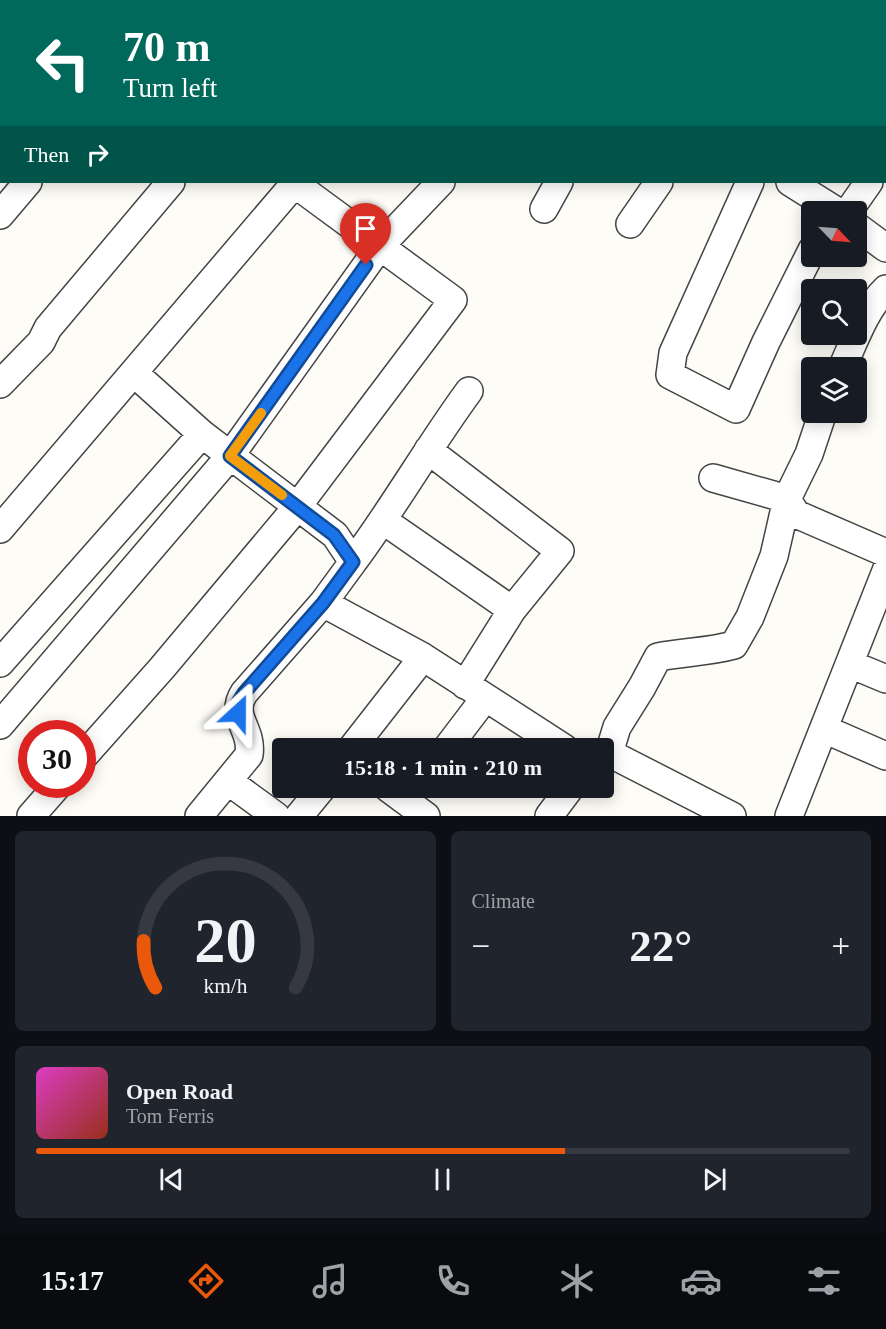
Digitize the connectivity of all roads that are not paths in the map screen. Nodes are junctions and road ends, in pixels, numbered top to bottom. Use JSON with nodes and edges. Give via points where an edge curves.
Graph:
{"nodes":[{"id":1,"x":27,"y":183,"type":"edge"},
{"id":2,"x":170,"y":183,"type":"edge"},
{"id":3,"x":296,"y":183,"type":"edge"},
{"id":4,"x":440,"y":183,"type":"edge"},
{"id":5,"x":558,"y":183,"type":"edge"},
{"id":6,"x":658,"y":183,"type":"edge"},
{"id":7,"x":750,"y":183,"type":"edge"},
{"id":8,"x":792,"y":183,"type":"edge"},
{"id":9,"x":868,"y":183,"type":"edge"},
{"id":10,"x":822,"y":201,"type":"edge"},
{"id":11,"x":847,"y":201,"type":"edge"},
{"id":12,"x":544,"y":209,"type":"dead end"},
{"id":13,"x":0,"y":215,"type":"edge"},
{"id":14,"x":630,"y":224,"type":"dead end"},
{"id":15,"x":867,"y":234,"type":"edge"},
{"id":16,"x":380,"y":246,"type":"junction"},
{"id":17,"x":886,"y":248,"type":"edge"},
{"id":18,"x":804,"y":267,"type":"edge"},
{"id":19,"x":886,"y":289,"type":"edge"},
{"id":20,"x":847,"y":357,"type":"edge"},
{"id":21,"x":134,"y":373,"type":"junction"},
{"id":22,"x":0,"y":384,"type":"edge"},
{"id":23,"x":469,"y":391,"type":"dead end"},
{"id":24,"x":819,"y":423,"type":"edge"},
{"id":25,"x":202,"y":434,"type":"junction"},
{"id":26,"x":428,"y":450,"type":"junction"},
{"id":27,"x":230,"y":456,"type":"junction"},
{"id":28,"x":713,"y":477,"type":"dead end"},
{"id":29,"x":787,"y":499,"type":"junction"},
{"id":30,"x":297,"y":507,"type":"junction"},
{"id":31,"x":384,"y":521,"type":"junction"},
{"id":32,"x":0,"y":529,"type":"edge"},
{"id":33,"x":886,"y":553,"type":"edge"},
{"id":34,"x":353,"y":562,"type":"junction"},
{"id":35,"x":886,"y":571,"type":"edge"},
{"id":36,"x":323,"y":603,"type":"junction"},
{"id":37,"x":512,"y":610,"type":"junction"},
{"id":38,"x":423,"y":657,"type":"junction"},
{"id":39,"x":0,"y":663,"type":"edge"},
{"id":40,"x":850,"y":664,"type":"junction"},
{"id":41,"x":886,"y":679,"type":"edge"},
{"id":42,"x":475,"y":692,"type":"junction"},
{"id":43,"x":0,"y":725,"type":"edge"},
{"id":44,"x":825,"y":729,"type":"junction"},
{"id":45,"x":360,"y":738,"type":"edge"},
{"id":46,"x":452,"y":738,"type":"edge"},
{"id":47,"x":548,"y":738,"type":"edge"},
{"id":48,"x":612,"y":738,"type":"edge"},
{"id":49,"x":96,"y":742,"type":"edge"},
{"id":50,"x":886,"y":756,"type":"edge"},
{"id":51,"x":614,"y":758,"type":"edge"},
{"id":52,"x":228,"y":781,"type":"junction"},
{"id":53,"x":47,"y":798,"type":"edge"},
{"id":54,"x":314,"y":798,"type":"edge"},
{"id":55,"x":562,"y":798,"type":"edge"},
{"id":56,"x":31,"y":816,"type":"edge"},
{"id":57,"x":199,"y":816,"type":"edge"},
{"id":58,"x":276,"y":816,"type":"edge"},
{"id":59,"x":300,"y":816,"type":"edge"},
{"id":60,"x":549,"y":816,"type":"edge"},
{"id":61,"x":732,"y":816,"type":"edge"},
{"id":62,"x":789,"y":816,"type":"edge"}],
"edges":[{"from":1,"to":13,"type":"street"},
{"from":2,"to":22,"type":"street","via":[[48,328],[41,342]]},
{"from":3,"to":16,"type":"street"},
{"from":3,"to":21,"type":"street"},
{"from":4,"to":16,"type":"street"},
{"from":5,"to":12,"type":"street"},
{"from":6,"to":14,"type":"street"},
{"from":7,"to":18,"type":"street","via":[[673,353],[670,375],[736,409]]},
{"from":8,"to":10,"type":"street"},
{"from":9,"to":11,"type":"street"},
{"from":15,"to":17,"type":"street"},
{"from":16,"to":27,"type":"street"},
{"from":16,"to":30,"type":"street","via":[[453,300]]},
{"from":19,"to":20,"type":"street"},
{"from":21,"to":25,"type":"street"},
{"from":21,"to":32,"type":"street"},
{"from":23,"to":26,"type":"street"},
{"from":24,"to":29,"type":"street"},
{"from":25,"to":27,"type":"street"},
{"from":25,"to":39,"type":"street"},
{"from":26,"to":31,"type":"street"},
{"from":26,"to":37,"type":"street","via":[[560,551]]},
{"from":27,"to":30,"type":"street"},
{"from":27,"to":43,"type":"street"},
{"from":28,"to":29,"type":"street"},
{"from":29,"to":33,"type":"street","via":[[796,514]]},
{"from":29,"to":48,"type":"street","via":[[774,556],[750,617],[734,645],[658,657]]},
{"from":30,"to":34,"type":"street","via":[[334,535]]},
{"from":30,"to":49,"type":"street"},
{"from":31,"to":34,"type":"street"},
{"from":31,"to":37,"type":"street"},
{"from":34,"to":36,"type":"street"},
{"from":35,"to":40,"type":"street"},
{"from":36,"to":38,"type":"street"},
{"from":36,"to":52,"type":"street","via":[[237,704],[250,744],[249,755]]},
{"from":37,"to":42,"type":"street"},
{"from":38,"to":42,"type":"street"},
{"from":38,"to":45,"type":"street"},
{"from":40,"to":41,"type":"street"},
{"from":40,"to":44,"type":"street"},
{"from":42,"to":46,"type":"street"},
{"from":42,"to":47,"type":"street"},
{"from":44,"to":50,"type":"street"},
{"from":44,"to":62,"type":"street"},
{"from":51,"to":61,"type":"street"},
{"from":52,"to":57,"type":"street"},
{"from":52,"to":58,"type":"street"},
{"from":53,"to":56,"type":"street"},
{"from":54,"to":59,"type":"street"},
{"from":55,"to":60,"type":"street"}]}
